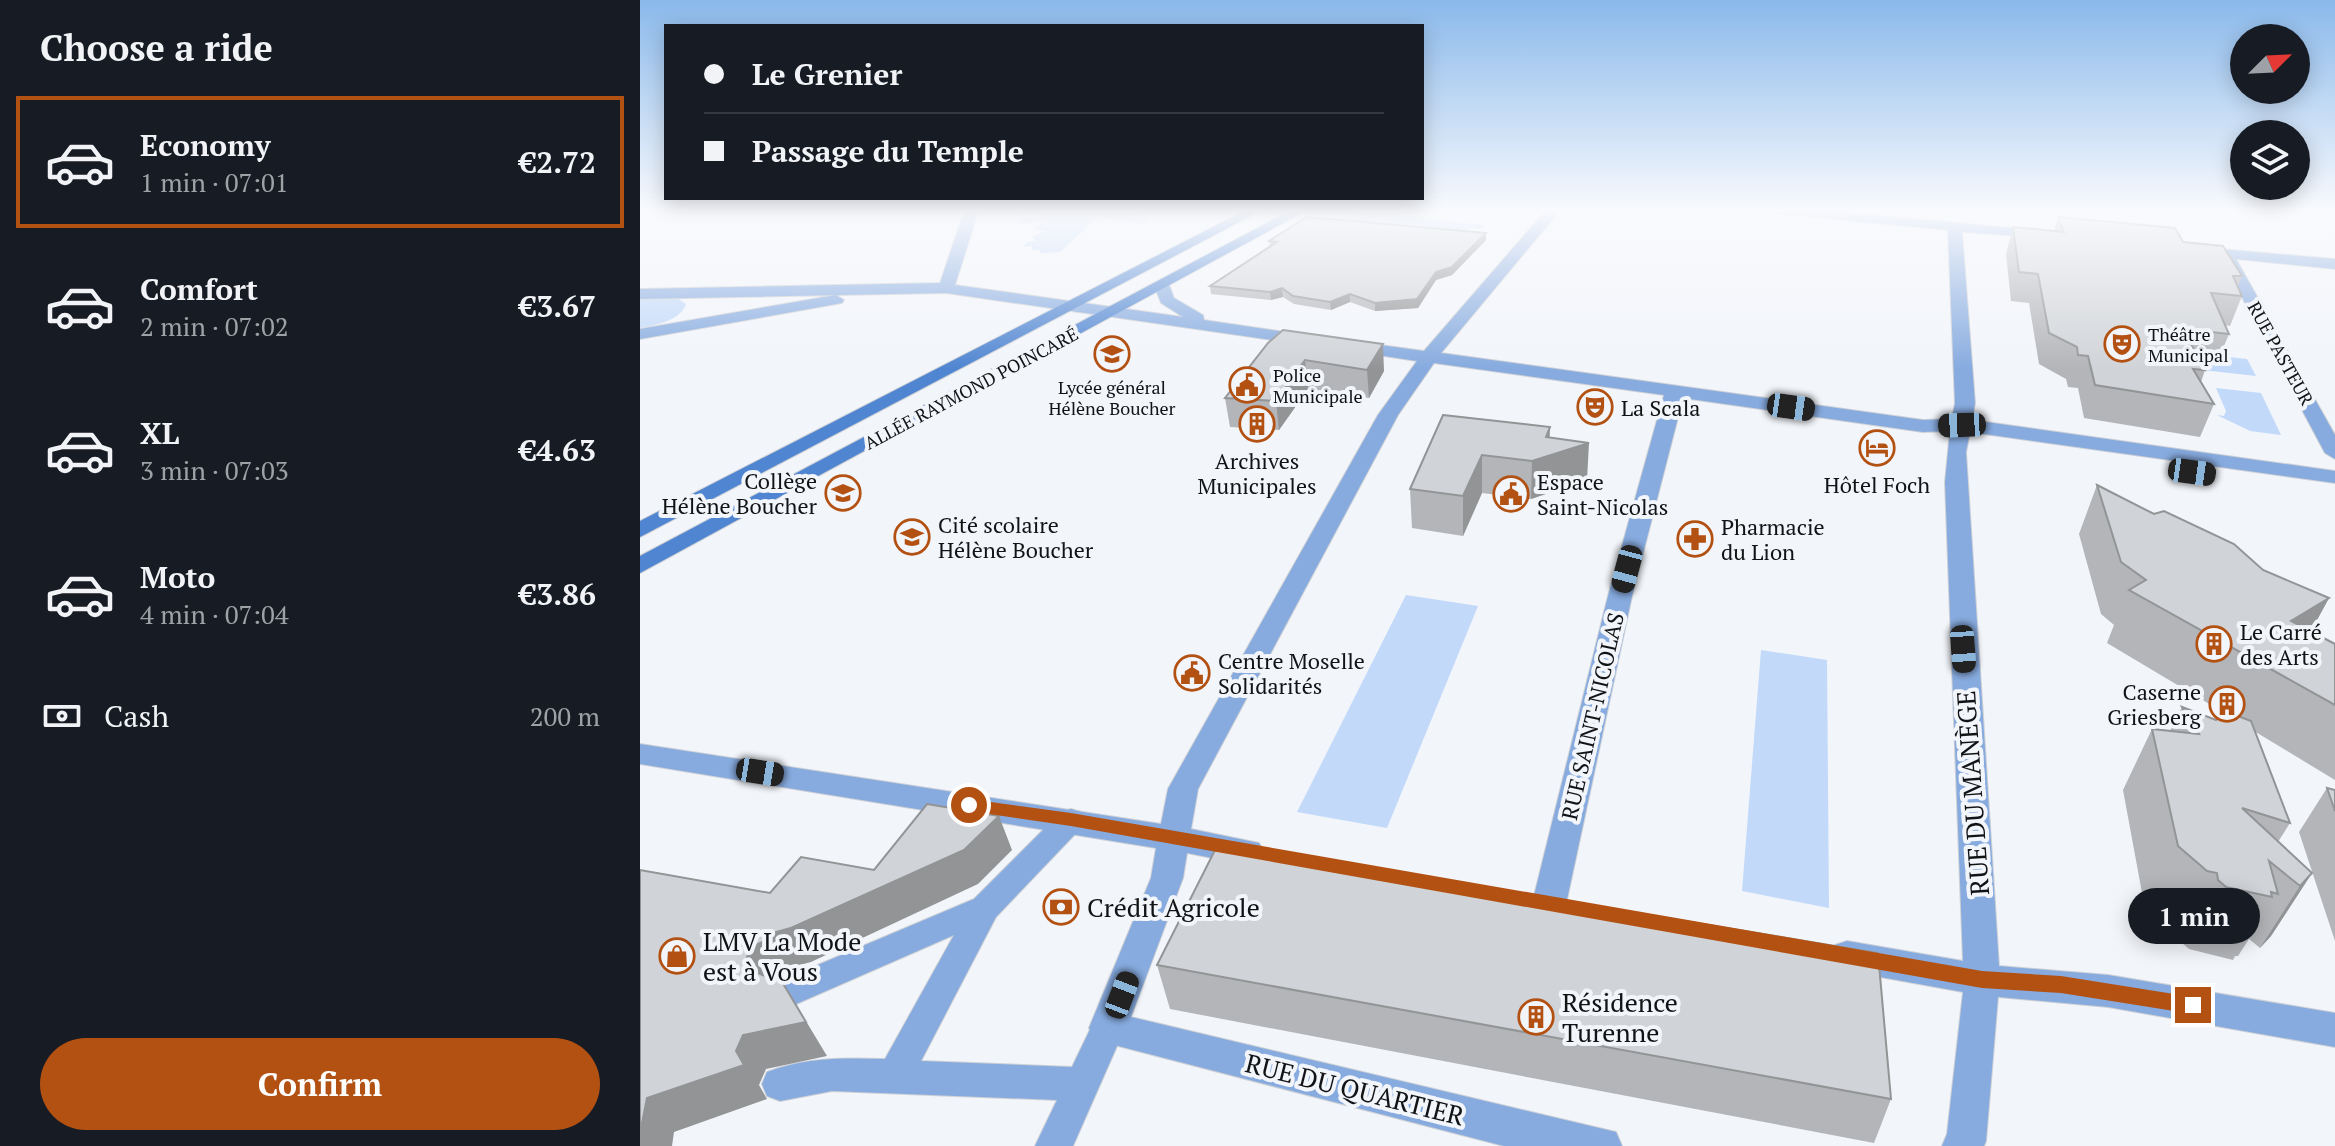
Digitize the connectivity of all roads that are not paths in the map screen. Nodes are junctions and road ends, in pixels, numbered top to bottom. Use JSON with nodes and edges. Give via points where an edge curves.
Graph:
{"nodes":[{"id":1,"x":954,"y":262,"type":"edge"},
{"id":2,"x":1154,"y":262,"type":"edge"},
{"id":3,"x":1203,"y":262,"type":"edge"},
{"id":4,"x":1508,"y":262,"type":"edge"},
{"id":5,"x":1957,"y":262,"type":"edge"},
{"id":6,"x":2231,"y":262,"type":"edge"},
{"id":7,"x":1162,"y":285,"type":"junction"},
{"id":8,"x":913,"y":287,"type":"junction"},
{"id":9,"x":946,"y":288,"type":"junction"},
{"id":10,"x":697,"y":291,"type":"junction"},
{"id":11,"x":640,"y":294,"type":"edge"},
{"id":12,"x":1071,"y":306,"type":"junction"},
{"id":13,"x":1113,"y":312,"type":"junction"},
{"id":14,"x":1206,"y":325,"type":"junction"},
{"id":15,"x":670,"y":329,"type":"junction"},
{"id":16,"x":640,"y":334,"type":"edge"},
{"id":17,"x":1427,"y":357,"type":"junction"},
{"id":18,"x":1675,"y":391,"type":"junction"},
{"id":19,"x":1962,"y":432,"type":"junction"},
{"id":20,"x":2335,"y":453,"type":"edge"},
{"id":21,"x":2335,"y":477,"type":"edge"},
{"id":22,"x":2335,"y":492,"type":"edge"},
{"id":23,"x":640,"y":530,"type":"edge"},
{"id":24,"x":640,"y":566,"type":"edge"},
{"id":25,"x":640,"y":754,"type":"edge"},
{"id":26,"x":1071,"y":820,"type":"junction"},
{"id":27,"x":1174,"y":838,"type":"junction"},
{"id":28,"x":1280,"y":857,"type":"edge"},
{"id":29,"x":1551,"y":904,"type":"edge"},
{"id":30,"x":985,"y":908,"type":"junction"},
{"id":31,"x":1821,"y":951,"type":"edge"},
{"id":32,"x":1982,"y":980,"type":"junction"},
{"id":33,"x":787,"y":993,"type":"edge"},
{"id":34,"x":1108,"y":1028,"type":"junction"},
{"id":35,"x":2335,"y":1030,"type":"edge"},
{"id":36,"x":895,"y":1076,"type":"junction"},
{"id":37,"x":780,"y":1084,"type":"dead end"},
{"id":38,"x":1082,"y":1084,"type":"junction"},
{"id":39,"x":1054,"y":1146,"type":"edge"},
{"id":40,"x":1602,"y":1146,"type":"edge"},
{"id":41,"x":1962,"y":1146,"type":"edge"}],
"edges":[{"from":1,"to":9,"type":"street"},
{"from":2,"to":12,"type":"main road","name":"ALLÉE RAYMOND POINCARÉ"},
{"from":3,"to":7,"type":"main road","name":"ALLÉE RAYMOND POINCARÉ"},
{"from":4,"to":17,"type":"street"},
{"from":5,"to":19,"type":"street","name":"RUE DU MANÈGE"},
{"from":6,"to":20,"type":"street","name":"RUE PASTEUR"},
{"from":7,"to":13,"type":"main road","name":"ALLÉE RAYMOND POINCARÉ"},
{"from":7,"to":14,"type":"street","via":[[1167,300]]},
{"from":8,"to":9,"type":"street"},
{"from":8,"to":10,"type":"street"},
{"from":8,"to":15,"type":"street"},
{"from":9,"to":12,"type":"street"},
{"from":10,"to":11,"type":"street"},
{"from":10,"to":15,"type":"street","via":[[703,301],[699,309]]},
{"from":12,"to":13,"type":"street"},
{"from":12,"to":23,"type":"main road","name":"ALLÉE RAYMOND POINCARÉ"},
{"from":13,"to":14,"type":"street"},
{"from":13,"to":24,"type":"main road","name":"ALLÉE RAYMOND POINCARÉ"},
{"from":14,"to":17,"type":"street"},
{"from":15,"to":16,"type":"street"},
{"from":17,"to":18,"type":"street"},
{"from":17,"to":27,"type":"street","via":[[1388,415],[1183,789]]},
{"from":18,"to":19,"type":"street"},
{"from":18,"to":29,"type":"street","name":"RUE SAINT-NICOLAS","via":[[1620,596]]},
{"from":19,"to":21,"type":"street"},
{"from":19,"to":22,"type":"street"},
{"from":19,"to":32,"type":"street","name":"RUE DU MANÈGE","via":[[1956,452],[1960,589]]},
{"from":25,"to":26,"type":"street"},
{"from":26,"to":27,"type":"street"},
{"from":26,"to":30,"type":"street"},
{"from":27,"to":28,"type":"street"},
{"from":27,"to":34,"type":"street","via":[[1167,878]]},
{"from":30,"to":33,"type":"street"},
{"from":30,"to":36,"type":"street"},
{"from":31,"to":32,"type":"street"},
{"from":32,"to":35,"type":"street","via":[[2108,991]]},
{"from":32,"to":41,"type":"street","name":"RUE DU MANÈGE"},
{"from":34,"to":38,"type":"street"},
{"from":34,"to":40,"type":"street","name":"RUE DU QUARTIER"},
{"from":36,"to":37,"type":"street","via":[[832,1074]]},
{"from":36,"to":38,"type":"street"},
{"from":38,"to":39,"type":"street"}]}
